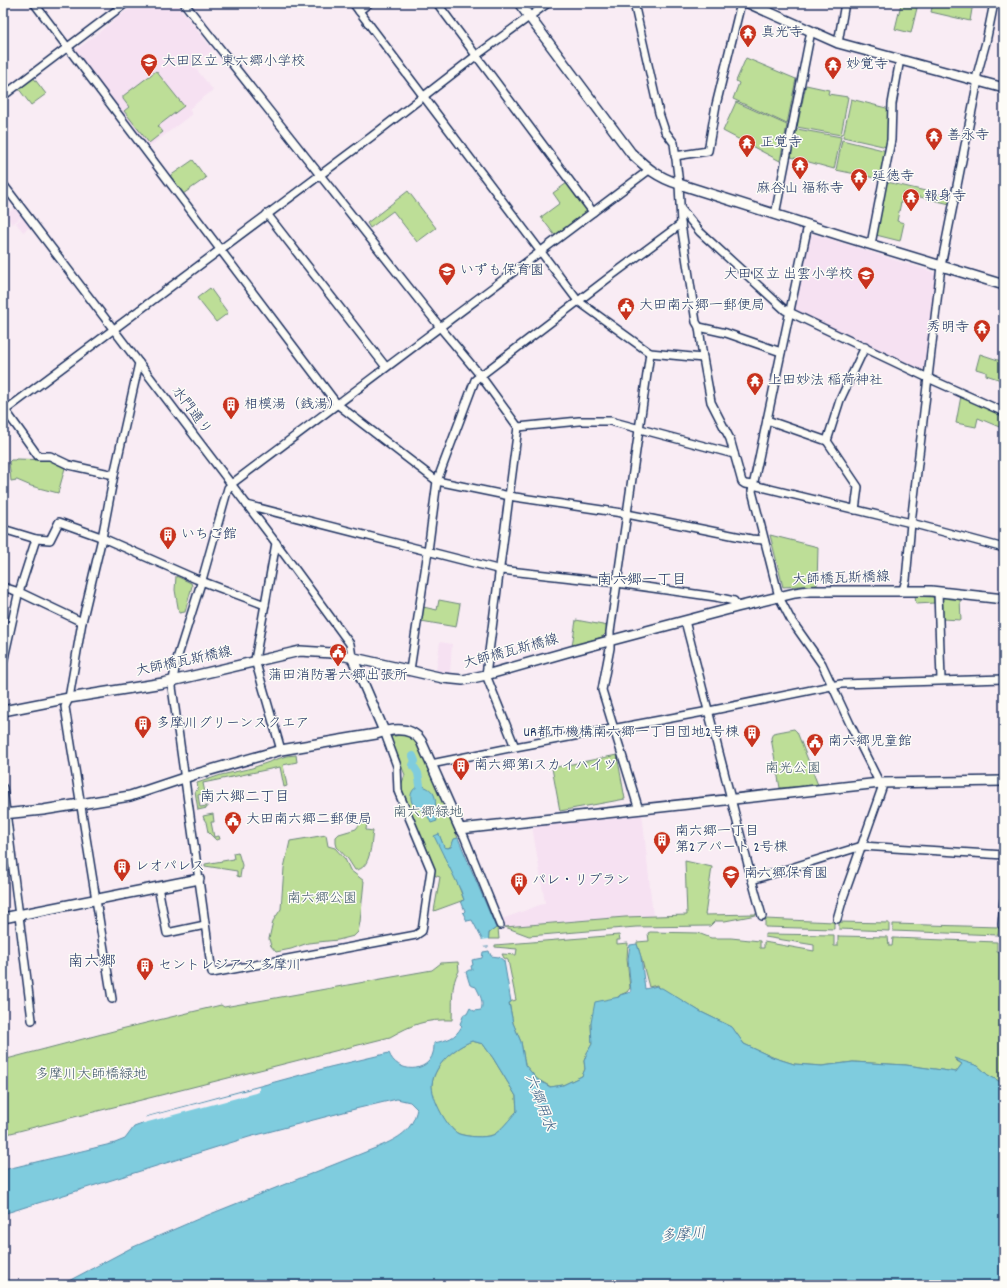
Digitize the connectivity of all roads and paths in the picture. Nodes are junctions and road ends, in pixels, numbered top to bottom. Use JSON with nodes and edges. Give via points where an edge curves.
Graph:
{"nodes":[{"id":1,"x":34,"y":3,"type":"edge"},
{"id":2,"x":126,"y":3,"type":"edge"},
{"id":3,"x":184,"y":3,"type":"edge"},
{"id":4,"x":353,"y":3,"type":"edge"},
{"id":5,"x":370,"y":3,"type":"edge"},
{"id":6,"x":437,"y":3,"type":"edge"},
{"id":7,"x":519,"y":3,"type":"edge"},
{"id":8,"x":548,"y":3,"type":"edge"},
{"id":9,"x":634,"y":3,"type":"edge"},
{"id":10,"x":741,"y":3,"type":"edge"},
{"id":11,"x":748,"y":3,"type":"edge"},
{"id":12,"x":845,"y":3,"type":"edge"},
{"id":13,"x":994,"y":3,"type":"edge"},
{"id":14,"x":359,"y":11,"type":"junction"},
{"id":15,"x":529,"y":17,"type":"junction"},
{"id":16,"x":811,"y":31,"type":"junction"},
{"id":17,"x":838,"y":43,"type":"junction"},
{"id":18,"x":68,"y":47,"type":"junction"},
{"id":19,"x":477,"y":55,"type":"junction"},
{"id":20,"x":900,"y":60,"type":"junction"},
{"id":21,"x":977,"y":81,"type":"junction"},
{"id":22,"x":1004,"y":88,"type":"edge"},
{"id":23,"x":3,"y":96,"type":"edge"},
{"id":24,"x":423,"y":97,"type":"junction"},
{"id":25,"x":675,"y":156,"type":"junction"},
{"id":26,"x":649,"y":170,"type":"junction"},
{"id":27,"x":320,"y":174,"type":"junction"},
{"id":28,"x":3,"y":184,"type":"edge"},
{"id":29,"x":679,"y":184,"type":"junction"},
{"id":30,"x":681,"y":209,"type":"junction"},
{"id":31,"x":593,"y":212,"type":"junction"},
{"id":32,"x":267,"y":214,"type":"junction"},
{"id":33,"x":775,"y":215,"type":"junction"},
{"id":34,"x":681,"y":224,"type":"junction"},
{"id":35,"x":808,"y":225,"type":"junction"},
{"id":36,"x":871,"y":244,"type":"junction"},
{"id":37,"x":220,"y":250,"type":"junction"},
{"id":38,"x":540,"y":252,"type":"junction"},
{"id":39,"x":941,"y":266,"type":"junction"},
{"id":40,"x":1004,"y":285,"type":"edge"},
{"id":41,"x":578,"y":301,"type":"junction"},
{"id":42,"x":790,"y":312,"type":"junction"},
{"id":43,"x":440,"y":327,"type":"junction"},
{"id":44,"x":698,"y":327,"type":"junction"},
{"id":45,"x":113,"y":330,"type":"junction"},
{"id":46,"x":865,"y":347,"type":"junction"},
{"id":47,"x":781,"y":352,"type":"junction"},
{"id":48,"x":650,"y":353,"type":"junction"},
{"id":49,"x":702,"y":358,"type":"junction"},
{"id":50,"x":139,"y":363,"type":"junction"},
{"id":51,"x":386,"y":367,"type":"junction"},
{"id":52,"x":480,"y":375,"type":"junction"},
{"id":53,"x":928,"y":378,"type":"junction"},
{"id":54,"x":337,"y":404,"type":"junction"},
{"id":55,"x":4,"y":410,"type":"edge"},
{"id":56,"x":1004,"y":412,"type":"edge"},
{"id":57,"x":767,"y":420,"type":"junction"},
{"id":58,"x":518,"y":427,"type":"junction"},
{"id":59,"x":640,"y":429,"type":"junction"},
{"id":60,"x":827,"y":441,"type":"junction"},
{"id":61,"x":734,"y":454,"type":"junction"},
{"id":62,"x":114,"y":475,"type":"junction"},
{"id":63,"x":437,"y":481,"type":"junction"},
{"id":64,"x":230,"y":485,"type":"junction"},
{"id":65,"x":753,"y":485,"type":"junction"},
{"id":66,"x":510,"y":496,"type":"junction"},
{"id":67,"x":247,"y":505,"type":"junction"},
{"id":68,"x":855,"y":510,"type":"junction"},
{"id":69,"x":628,"y":514,"type":"junction"},
{"id":70,"x":911,"y":523,"type":"junction"},
{"id":71,"x":3,"y":529,"type":"edge"},
{"id":72,"x":102,"y":538,"type":"junction"},
{"id":73,"x":36,"y":539,"type":"junction"},
{"id":74,"x":764,"y":540,"type":"junction"},
{"id":75,"x":276,"y":543,"type":"junction"},
{"id":76,"x":1004,"y":548,"type":"edge"},
{"id":77,"x":428,"y":551,"type":"junction"},
{"id":78,"x":501,"y":570,"type":"junction"},
{"id":79,"x":202,"y":580,"type":"junction"},
{"id":80,"x":617,"y":583,"type":"junction"},
{"id":81,"x":3,"y":587,"type":"edge"},
{"id":82,"x":903,"y":590,"type":"junction"},
{"id":83,"x":19,"y":592,"type":"junction"},
{"id":84,"x":938,"y":592,"type":"junction"},
{"id":85,"x":780,"y":597,"type":"junction"},
{"id":86,"x":1004,"y":599,"type":"edge"},
{"id":87,"x":265,"y":605,"type":"junction"},
{"id":88,"x":737,"y":608,"type":"junction"},
{"id":89,"x":685,"y":621,"type":"junction"},
{"id":90,"x":82,"y":622,"type":"junction"},
{"id":91,"x":610,"y":640,"type":"junction"},
{"id":92,"x":352,"y":657,"type":"junction"},
{"id":93,"x":255,"y":660,"type":"junction"},
{"id":94,"x":3,"y":664,"type":"edge"},
{"id":95,"x":410,"y":670,"type":"junction"},
{"id":96,"x":486,"y":675,"type":"junction"},
{"id":97,"x":1004,"y":679,"type":"edge"},
{"id":98,"x":173,"y":680,"type":"junction"},
{"id":99,"x":941,"y":680,"type":"junction"},
{"id":100,"x":832,"y":686,"type":"junction"},
{"id":101,"x":70,"y":698,"type":"junction"},
{"id":102,"x":3,"y":711,"type":"edge"},
{"id":103,"x":709,"y":711,"type":"junction"},
{"id":104,"x":614,"y":728,"type":"junction"},
{"id":105,"x":384,"y":731,"type":"junction"},
{"id":106,"x":516,"y":747,"type":"junction"},
{"id":107,"x":281,"y":750,"type":"junction"},
{"id":108,"x":431,"y":764,"type":"junction"},
{"id":109,"x":185,"y":777,"type":"junction"},
{"id":110,"x":1004,"y":781,"type":"edge"},
{"id":111,"x":880,"y":783,"type":"junction"},
{"id":112,"x":3,"y":788,"type":"edge"},
{"id":113,"x":731,"y":799,"type":"junction"},
{"id":114,"x":81,"y":803,"type":"junction"},
{"id":115,"x":640,"y":810,"type":"junction"},
{"id":116,"x":5,"y":814,"type":"edge"},
{"id":117,"x":460,"y":829,"type":"junction"},
{"id":118,"x":862,"y":846,"type":"junction"},
{"id":119,"x":1004,"y":855,"type":"edge"},
{"id":120,"x":199,"y":879,"type":"junction"},
{"id":121,"x":752,"y":880,"type":"junction"},
{"id":122,"x":158,"y":887,"type":"junction"},
{"id":123,"x":95,"y":900,"type":"junction"},
{"id":124,"x":1004,"y":901,"type":"edge"},
{"id":125,"x":19,"y":915,"type":"junction"},
{"id":126,"x":762,"y":916,"type":"dead end"},
{"id":127,"x":3,"y":918,"type":"edge"},
{"id":128,"x":837,"y":918,"type":"dead end"},
{"id":129,"x":500,"y":924,"type":"dead end"},
{"id":130,"x":206,"y":925,"type":"junction"},
{"id":131,"x":1002,"y":925,"type":"dead end"},
{"id":132,"x":112,"y":999,"type":"dead end"},
{"id":133,"x":32,"y":1020,"type":"dead end"}],
"edges":[{"from":1,"to":18,"type":"street"},
{"from":2,"to":18,"type":"street"},
{"from":3,"to":27,"type":"street"},
{"from":4,"to":14,"type":"street"},
{"from":5,"to":14,"type":"street"},
{"from":6,"to":19,"type":"street"},
{"from":7,"to":15,"type":"street"},
{"from":8,"to":15,"type":"street"},
{"from":9,"to":25,"type":"street","via":[[659,113],[665,131],[674,143]]},
{"from":10,"to":25,"type":"street","via":[[716,105],[708,151]]},
{"from":11,"to":16,"type":"street"},
{"from":12,"to":17,"type":"street"},
{"from":13,"to":21,"type":"street"},
{"from":14,"to":24,"type":"street"},
{"from":15,"to":19,"type":"street"},
{"from":15,"to":26,"type":"street","via":[[631,152]]},
{"from":16,"to":17,"type":"street"},
{"from":16,"to":33,"type":"street"},
{"from":17,"to":20,"type":"street"},
{"from":18,"to":23,"type":"street"},
{"from":18,"to":37,"type":"street"},
{"from":19,"to":24,"type":"street"},
{"from":19,"to":31,"type":"street"},
{"from":20,"to":21,"type":"street"},
{"from":20,"to":36,"type":"street","via":[[892,104],[891,140]]},
{"from":21,"to":22,"type":"street"},
{"from":21,"to":39,"type":"street"},
{"from":24,"to":27,"type":"street"},
{"from":24,"to":38,"type":"street"},
{"from":25,"to":29,"type":"street"},
{"from":26,"to":29,"type":"street"},
{"from":26,"to":31,"type":"street"},
{"from":27,"to":32,"type":"street"},
{"from":27,"to":43,"type":"street"},
{"from":28,"to":45,"type":"street","name":"水門通り"},
{"from":29,"to":30,"type":"street"},
{"from":29,"to":33,"type":"street"},
{"from":30,"to":34,"type":"street"},
{"from":30,"to":42,"type":"street","via":[[700,232]]},
{"from":31,"to":38,"type":"street"},
{"from":32,"to":37,"type":"street"},
{"from":32,"to":51,"type":"street"},
{"from":33,"to":35,"type":"street"},
{"from":34,"to":41,"type":"street"},
{"from":34,"to":44,"type":"street"},
{"from":35,"to":36,"type":"street"},
{"from":35,"to":42,"type":"street"},
{"from":36,"to":39,"type":"street"},
{"from":37,"to":45,"type":"street"},
{"from":37,"to":54,"type":"street"},
{"from":38,"to":41,"type":"street"},
{"from":38,"to":43,"type":"street"},
{"from":39,"to":40,"type":"street"},
{"from":39,"to":53,"type":"street"},
{"from":41,"to":48,"type":"street"},
{"from":41,"to":52,"type":"street"},
{"from":42,"to":46,"type":"street"},
{"from":42,"to":47,"type":"street"},
{"from":43,"to":51,"type":"street"},
{"from":43,"to":52,"type":"street"},
{"from":44,"to":47,"type":"street","via":[[726,333]]},
{"from":44,"to":49,"type":"street"},
{"from":45,"to":50,"type":"street","name":"水門通り"},
{"from":45,"to":55,"type":"street"},
{"from":46,"to":53,"type":"street"},
{"from":46,"to":60,"type":"street","via":[[840,400]]},
{"from":47,"to":57,"type":"street"},
{"from":48,"to":49,"type":"street"},
{"from":48,"to":59,"type":"street"},
{"from":49,"to":61,"type":"street","via":[[711,402],[730,439]]},
{"from":50,"to":62,"type":"street"},
{"from":50,"to":64,"type":"street","name":"水門通り"},
{"from":51,"to":54,"type":"street"},
{"from":52,"to":58,"type":"street"},
{"from":52,"to":63,"type":"street","via":[[475,380]]},
{"from":53,"to":56,"type":"street"},
{"from":53,"to":70,"type":"street"},
{"from":54,"to":63,"type":"street"},
{"from":54,"to":64,"type":"street"},
{"from":55,"to":62,"type":"street","via":[[38,456],[50,456],[69,465]]},
{"from":57,"to":60,"type":"street"},
{"from":57,"to":65,"type":"street"},
{"from":58,"to":59,"type":"street","via":[[579,421],[610,421]]},
{"from":58,"to":66,"type":"street"},
{"from":59,"to":61,"type":"street"},
{"from":59,"to":69,"type":"street"},
{"from":60,"to":68,"type":"street","via":[[858,487]]},
{"from":61,"to":65,"type":"street","via":[[742,482]]},
{"from":62,"to":72,"type":"street"},
{"from":63,"to":66,"type":"street"},
{"from":63,"to":77,"type":"street"},
{"from":64,"to":67,"type":"street","name":"水門通り"},
{"from":64,"to":79,"type":"street"},
{"from":65,"to":68,"type":"street"},
{"from":65,"to":74,"type":"street","via":[[752,491]]},
{"from":66,"to":69,"type":"street"},
{"from":66,"to":78,"type":"street"},
{"from":67,"to":75,"type":"street","name":"水門通り"},
{"from":67,"to":77,"type":"street"},
{"from":68,"to":70,"type":"street"},
{"from":69,"to":74,"type":"street"},
{"from":69,"to":80,"type":"street"},
{"from":70,"to":76,"type":"street"},
{"from":70,"to":82,"type":"street"},
{"from":71,"to":73,"type":"street"},
{"from":72,"to":73,"type":"street","via":[[59,522],[50,540]]},
{"from":72,"to":79,"type":"street"},
{"from":72,"to":90,"type":"street"},
{"from":73,"to":83,"type":"street"},
{"from":74,"to":85,"type":"street"},
{"from":75,"to":87,"type":"street"},
{"from":75,"to":92,"type":"street","name":"水門通り","via":[[350,644]]},
{"from":77,"to":78,"type":"street"},
{"from":77,"to":95,"type":"street"},
{"from":78,"to":80,"type":"street"},
{"from":78,"to":96,"type":"street"},
{"from":79,"to":87,"type":"street"},
{"from":79,"to":98,"type":"street","via":[[176,662]]},
{"from":80,"to":88,"type":"street","via":[[721,598],[734,601]]},
{"from":80,"to":91,"type":"street"},
{"from":81,"to":83,"type":"street"},
{"from":82,"to":84,"type":"street","name":"大師橋瓦斯橋線"},
{"from":82,"to":85,"type":"street","name":"大師橋瓦斯橋線","via":[[808,591]]},
{"from":83,"to":90,"type":"street"},
{"from":83,"to":94,"type":"street"},
{"from":84,"to":86,"type":"street","name":"大師橋瓦斯橋線"},
{"from":84,"to":99,"type":"street"},
{"from":85,"to":88,"type":"street","name":"大師橋瓦斯橋線"},
{"from":85,"to":100,"type":"street","via":[[791,620],[822,664]]},
{"from":87,"to":93,"type":"street"},
{"from":88,"to":89,"type":"street","name":"大師橋瓦斯橋線"},
{"from":89,"to":91,"type":"street","name":"大師橋瓦斯橋線"},
{"from":89,"to":103,"type":"street"},
{"from":90,"to":101,"type":"street"},
{"from":91,"to":96,"type":"street","name":"大師橋瓦斯橋線"},
{"from":91,"to":104,"type":"street","via":[[602,690]]},
{"from":92,"to":93,"type":"street","name":"大師橋瓦斯橋線","via":[[300,651]]},
{"from":92,"to":95,"type":"street","name":"大師橋瓦斯橋線"},
{"from":92,"to":105,"type":"street"},
{"from":93,"to":98,"type":"street","name":"大師橋瓦斯橋線"},
{"from":93,"to":107,"type":"street"},
{"from":95,"to":96,"type":"street","name":"大師橋瓦斯橋線","via":[[463,680]]},
{"from":96,"to":106,"type":"street"},
{"from":97,"to":99,"type":"street"},
{"from":98,"to":101,"type":"street","name":"大師橋瓦斯橋線"},
{"from":98,"to":109,"type":"street"},
{"from":99,"to":100,"type":"street"},
{"from":100,"to":103,"type":"street"},
{"from":100,"to":111,"type":"street"},
{"from":101,"to":102,"type":"street","name":"大師橋瓦斯橋線"},
{"from":101,"to":114,"type":"street","via":[[66,707]]},
{"from":103,"to":104,"type":"street"},
{"from":103,"to":113,"type":"street"},
{"from":104,"to":106,"type":"street"},
{"from":104,"to":115,"type":"street"},
{"from":105,"to":107,"type":"street"},
{"from":105,"to":108,"type":"street","via":[[404,730],[415,734],[421,740]]},
{"from":105,"to":130,"type":"street","via":[[397,766],[398,791],[431,870],[422,930],[416,935],[212,973]]},
{"from":106,"to":108,"type":"street"},
{"from":107,"to":109,"type":"street"},
{"from":108,"to":117,"type":"street"},
{"from":109,"to":114,"type":"street","via":[[130,796]]},
{"from":109,"to":120,"type":"street"},
{"from":110,"to":111,"type":"street"},
{"from":111,"to":113,"type":"street"},
{"from":111,"to":118,"type":"street","via":[[882,788]]},
{"from":112,"to":116,"type":"street"},
{"from":113,"to":115,"type":"street"},
{"from":113,"to":121,"type":"street"},
{"from":114,"to":116,"type":"street"},
{"from":114,"to":123,"type":"street"},
{"from":115,"to":117,"type":"street"},
{"from":116,"to":125,"type":"street"},
{"from":117,"to":129,"type":"street"},
{"from":118,"to":119,"type":"street"},
{"from":118,"to":121,"type":"street"},
{"from":118,"to":128,"type":"street"},
{"from":120,"to":122,"type":"street"},
{"from":120,"to":130,"type":"street"},
{"from":121,"to":126,"type":"street"},
{"from":122,"to":123,"type":"street"},
{"from":122,"to":130,"type":"street","via":[[166,933]]},
{"from":123,"to":125,"type":"street"},
{"from":123,"to":132,"type":"street"},
{"from":124,"to":131,"type":"street"},
{"from":125,"to":127,"type":"street"},
{"from":125,"to":133,"type":"street"}]}
